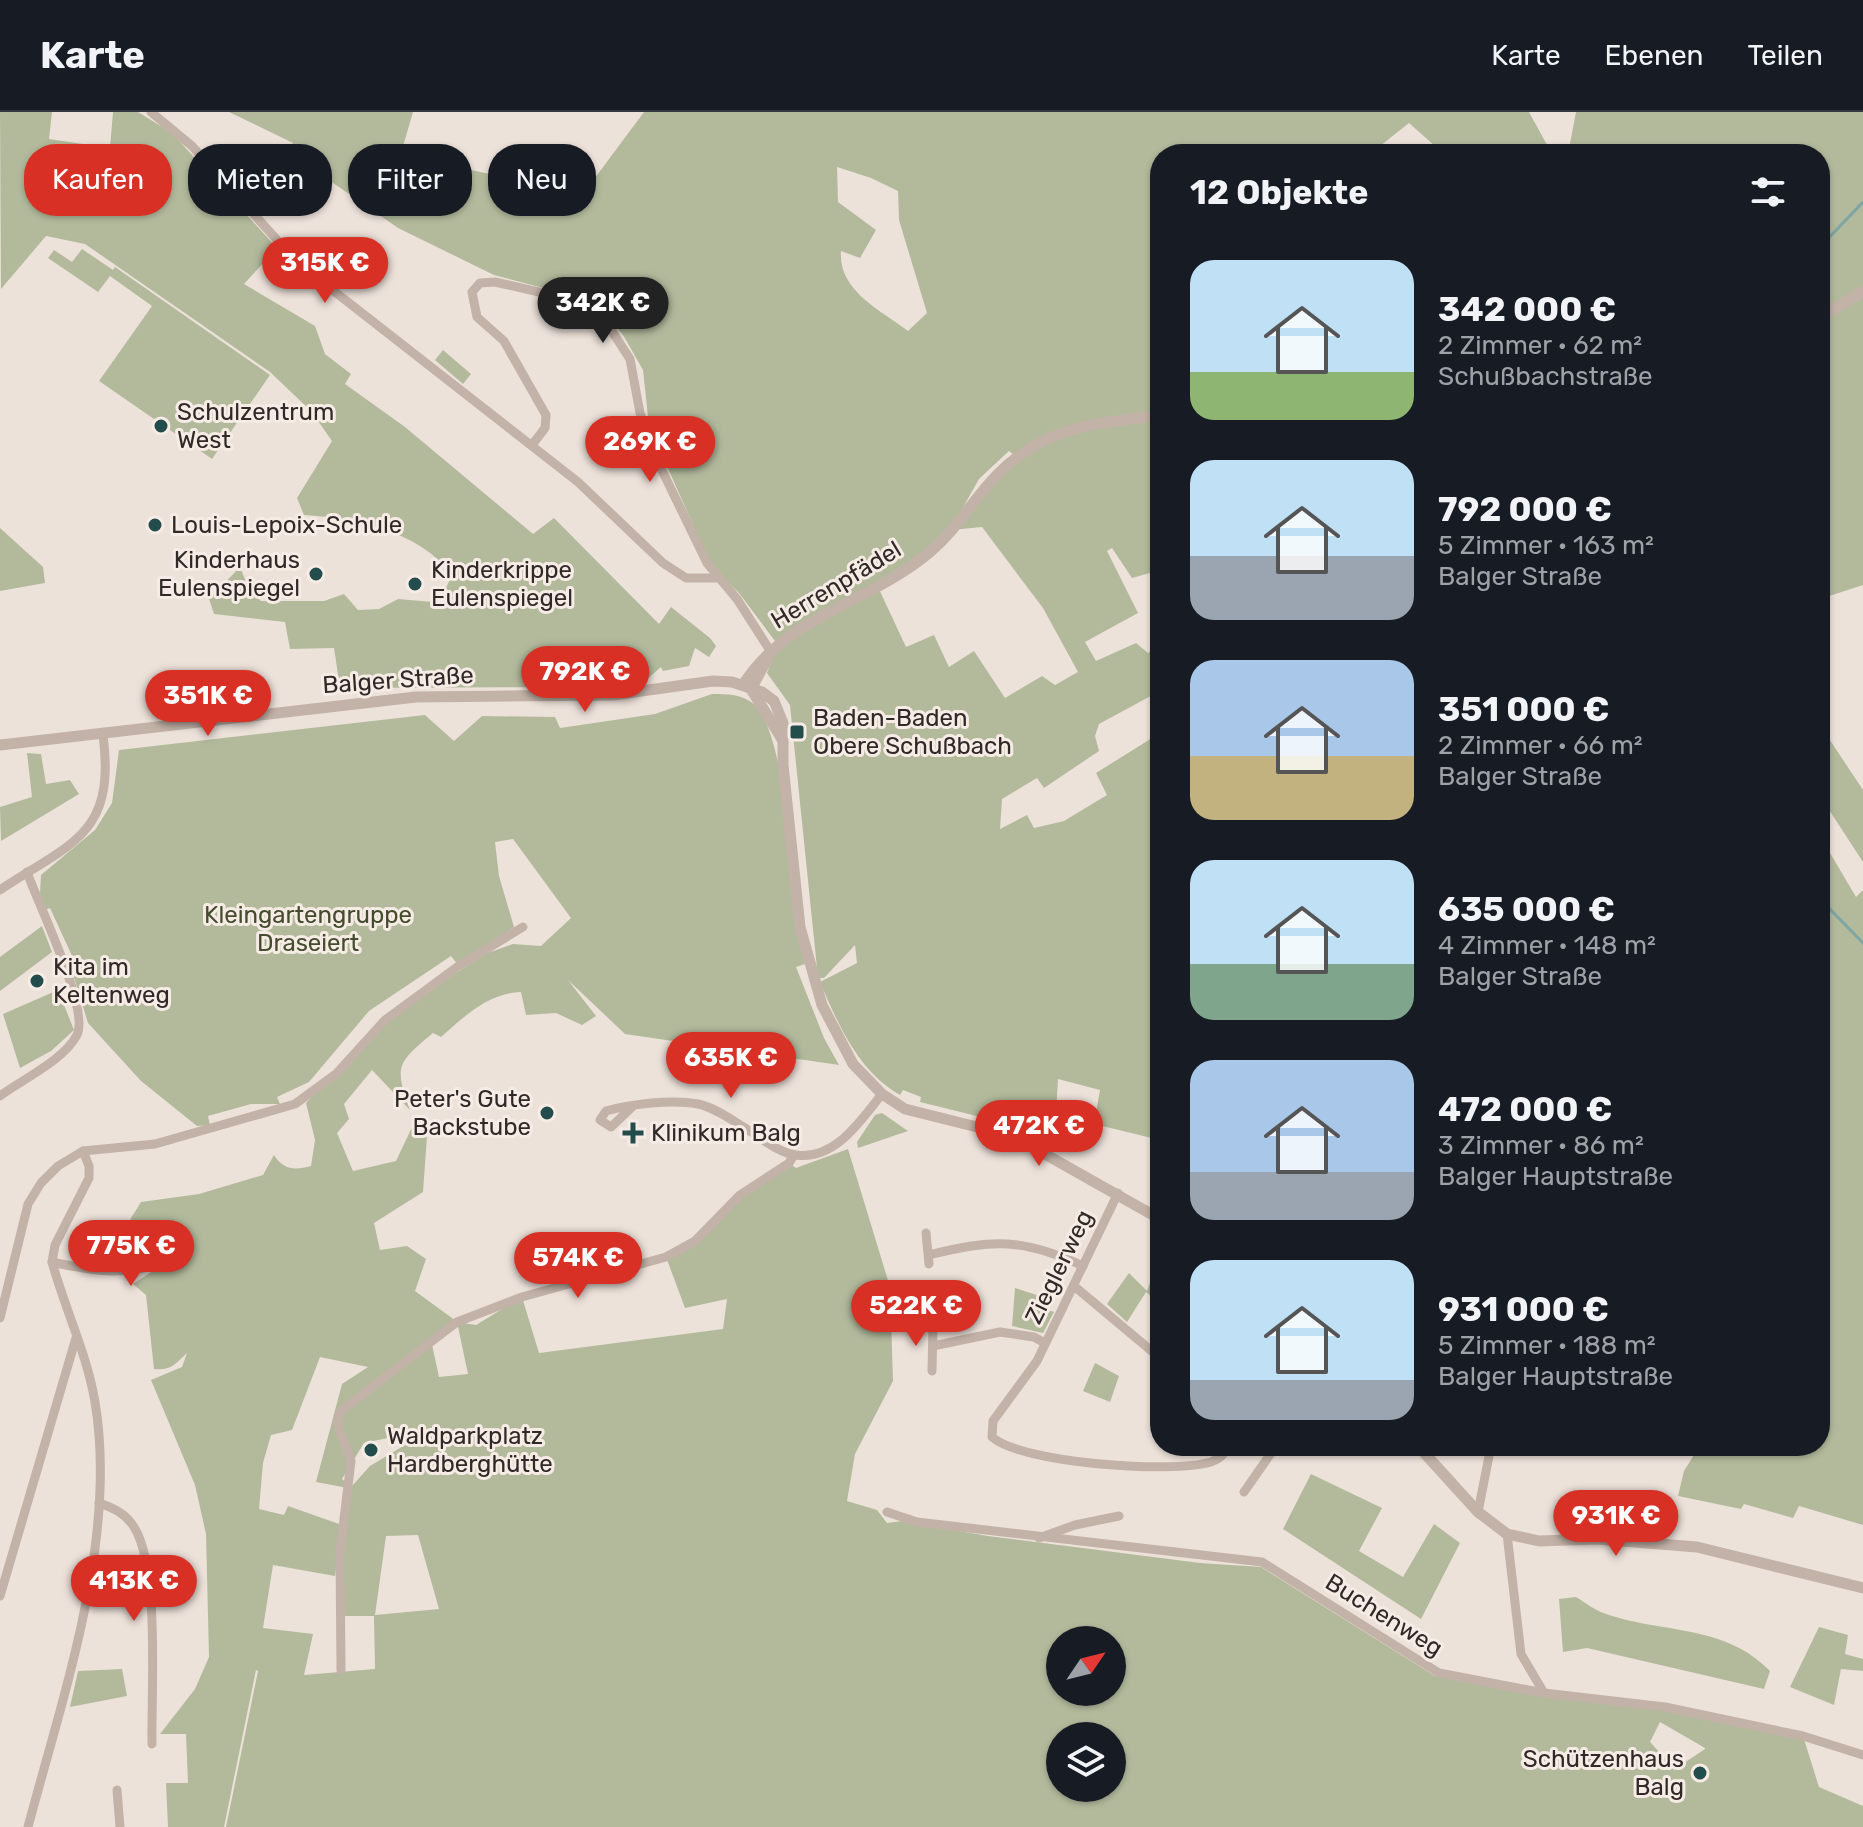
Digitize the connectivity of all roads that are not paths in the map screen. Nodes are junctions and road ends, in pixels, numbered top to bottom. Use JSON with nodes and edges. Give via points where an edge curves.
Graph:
{"nodes":[{"id":1,"x":151,"y":112,"type":"edge"},
{"id":2,"x":1863,"y":291,"type":"edge"},
{"id":3,"x":1830,"y":312,"type":"edge"},
{"id":4,"x":1150,"y":416,"type":"edge"},
{"id":5,"x":535,"y":448,"type":"junction"},
{"id":6,"x":718,"y":578,"type":"junction"},
{"id":7,"x":771,"y":652,"type":"junction"},
{"id":8,"x":747,"y":687,"type":"junction"},
{"id":9,"x":103,"y":735,"type":"junction"},
{"id":10,"x":0,"y":745,"type":"edge"},
{"id":11,"x":27,"y":872,"type":"junction"},
{"id":12,"x":0,"y":890,"type":"edge"},
{"id":13,"x":523,"y":927,"type":"dead end"},
{"id":14,"x":882,"y":1094,"type":"junction"},
{"id":15,"x":0,"y":1096,"type":"edge"},
{"id":16,"x":632,"y":1107,"type":"dead end"},
{"id":17,"x":83,"y":1151,"type":"junction"},
{"id":18,"x":794,"y":1155,"type":"junction"},
{"id":19,"x":1118,"y":1193,"type":"junction"},
{"id":20,"x":1150,"y":1213,"type":"edge"},
{"id":21,"x":926,"y":1233,"type":"dead end"},
{"id":22,"x":176,"y":1236,"type":"dead end"},
{"id":23,"x":52,"y":1262,"type":"junction"},
{"id":24,"x":1083,"y":1266,"type":"junction"},
{"id":25,"x":1074,"y":1286,"type":"junction"},
{"id":26,"x":0,"y":1318,"type":"edge"},
{"id":27,"x":933,"y":1326,"type":"dead end"},
{"id":28,"x":76,"y":1338,"type":"junction"},
{"id":29,"x":1045,"y":1343,"type":"junction"},
{"id":30,"x":933,"y":1346,"type":"junction"},
{"id":31,"x":1150,"y":1350,"type":"edge"},
{"id":32,"x":932,"y":1371,"type":"dead end"},
{"id":33,"x":1222,"y":1456,"type":"edge"},
{"id":34,"x":1269,"y":1456,"type":"edge"},
{"id":35,"x":1427,"y":1456,"type":"edge"},
{"id":36,"x":1489,"y":1456,"type":"edge"},
{"id":37,"x":1244,"y":1492,"type":"dead end"},
{"id":38,"x":99,"y":1503,"type":"junction"},
{"id":39,"x":887,"y":1512,"type":"dead end"},
{"id":40,"x":1478,"y":1512,"type":"junction"},
{"id":41,"x":1119,"y":1516,"type":"dead end"},
{"id":42,"x":1507,"y":1534,"type":"junction"},
{"id":43,"x":1039,"y":1538,"type":"junction"},
{"id":44,"x":1863,"y":1588,"type":"edge"},
{"id":45,"x":0,"y":1596,"type":"edge"},
{"id":46,"x":341,"y":1670,"type":"dead end"},
{"id":47,"x":1544,"y":1693,"type":"junction"},
{"id":48,"x":152,"y":1744,"type":"dead end"},
{"id":49,"x":1863,"y":1755,"type":"edge"},
{"id":50,"x":117,"y":1790,"type":"dead end"},
{"id":51,"x":28,"y":1827,"type":"edge"},
{"id":52,"x":120,"y":1827,"type":"edge"}],
"edges":[{"from":1,"to":5,"type":"street","via":[[192,146],[298,263]]},
{"from":2,"to":3,"type":"street"},
{"from":4,"to":7,"type":"street","name":"Herrenpfädel","via":[[1097,424],[1038,443],[987,482],[921,559],[796,630]]},
{"from":5,"to":6,"type":"street","via":[[663,563],[686,578]]},
{"from":5,"to":6,"type":"street","via":[[546,415],[504,341],[477,317],[472,292],[480,283],[591,304],[611,326],[635,370],[640,413],[657,460]]},
{"from":6,"to":7,"type":"street"},
{"from":7,"to":8,"type":"street","name":"Herrenpfädel","via":[[754,667]]},
{"from":8,"to":9,"type":"street","name":"Balger Straße","via":[[713,681],[579,697],[416,697]]},
{"from":8,"to":14,"type":"street","via":[[769,696],[781,712],[800,927],[813,980],[844,1050]]},
{"from":9,"to":10,"type":"street","name":"Balger Straße"},
{"from":9,"to":11,"type":"street","via":[[106,764],[99,812],[90,828]]},
{"from":11,"to":12,"type":"street"},
{"from":11,"to":15,"type":"street","via":[[82,1020],[77,1037],[56,1057]]},
{"from":13,"to":17,"type":"street","via":[[385,1020],[336,1074],[295,1104],[168,1141]]},
{"from":14,"to":18,"type":"street","via":[[848,1136],[829,1148]]},
{"from":14,"to":19,"type":"street","via":[[920,1116],[1013,1136]]},
{"from":16,"to":18,"type":"street","via":[[698,1104]]},
{"from":17,"to":23,"type":"street","via":[[89,1178],[55,1245]]},
{"from":17,"to":26,"type":"street","via":[[58,1166],[28,1204]]},
{"from":18,"to":46,"type":"street","via":[[740,1195],[695,1241],[666,1257],[522,1297],[457,1322],[341,1411],[337,1424],[351,1461],[340,1552]]},
{"from":19,"to":20,"type":"street"},
{"from":19,"to":24,"type":"street","name":"Zieglerweg"},
{"from":21,"to":24,"type":"street","via":[[929,1259],[980,1242],[1048,1250]]},
{"from":22,"to":23,"type":"street","via":[[163,1264],[138,1270],[106,1273]]},
{"from":23,"to":28,"type":"street"},
{"from":24,"to":25,"type":"street","name":"Zieglerweg"},
{"from":25,"to":29,"type":"street","name":"Zieglerweg"},
{"from":25,"to":31,"type":"street"},
{"from":27,"to":30,"type":"street"},
{"from":28,"to":38,"type":"street","via":[[95,1401]]},
{"from":28,"to":45,"type":"street"},
{"from":29,"to":30,"type":"street","via":[[1000,1332]]},
{"from":29,"to":33,"type":"street","name":"Zieglerweg","via":[[993,1421],[991,1433],[1008,1449],[1121,1466],[1208,1463]]},
{"from":30,"to":32,"type":"street"},
{"from":34,"to":37,"type":"street"},
{"from":35,"to":40,"type":"street"},
{"from":36,"to":40,"type":"street"},
{"from":38,"to":48,"type":"street","via":[[125,1516],[143,1550],[150,1611]]},
{"from":38,"to":51,"type":"street","via":[[84,1606]]},
{"from":39,"to":43,"type":"street","name":"Buchenweg","via":[[917,1522]]},
{"from":40,"to":42,"type":"street"},
{"from":41,"to":43,"type":"street"},
{"from":42,"to":44,"type":"street","via":[[1539,1541],[1597,1539],[1697,1547]]},
{"from":42,"to":47,"type":"street","via":[[1521,1654]]},
{"from":43,"to":47,"type":"street","name":"Buchenweg","via":[[1262,1562],[1439,1673]]},
{"from":47,"to":49,"type":"street","name":"Buchenweg","via":[[1665,1707],[1803,1736]]},
{"from":50,"to":52,"type":"street"}]}
